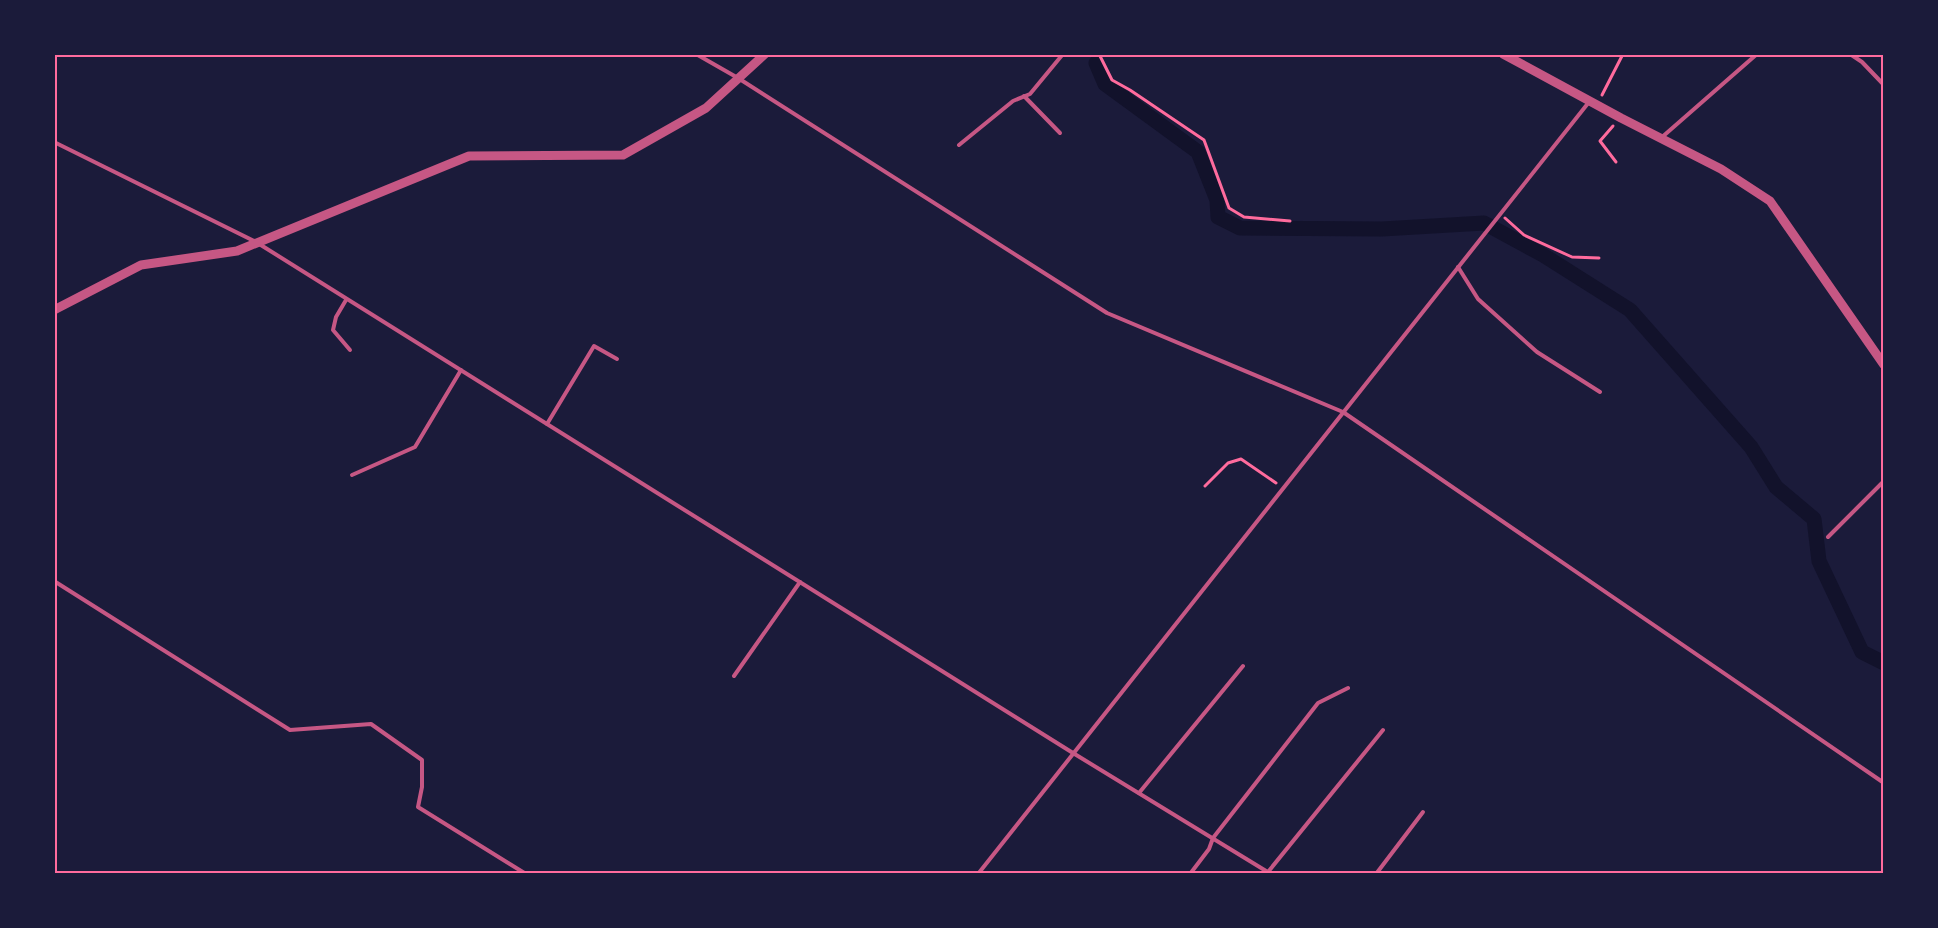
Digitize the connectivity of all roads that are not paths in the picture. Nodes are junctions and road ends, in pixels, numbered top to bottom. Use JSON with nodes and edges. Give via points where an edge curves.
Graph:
{"nodes":[{"id":1,"x":696,"y":54,"type":"edge"},
{"id":2,"x":765,"y":54,"type":"edge"},
{"id":3,"x":1063,"y":54,"type":"edge"},
{"id":4,"x":1503,"y":54,"type":"edge"},
{"id":5,"x":1757,"y":54,"type":"edge"},
{"id":6,"x":1850,"y":54,"type":"edge"},
{"id":7,"x":738,"y":78,"type":"junction"},
{"id":8,"x":1884,"y":85,"type":"edge"},
{"id":9,"x":1024,"y":96,"type":"junction"},
{"id":10,"x":1593,"y":103,"type":"junction"},
{"id":11,"x":1060,"y":133,"type":"dead end"},
{"id":12,"x":1660,"y":139,"type":"junction"},
{"id":13,"x":54,"y":142,"type":"edge"},
{"id":14,"x":959,"y":145,"type":"dead end"},
{"id":15,"x":256,"y":242,"type":"junction"},
{"id":16,"x":1458,"y":267,"type":"junction"},
{"id":17,"x":346,"y":300,"type":"junction"},
{"id":18,"x":54,"y":310,"type":"edge"},
{"id":19,"x":350,"y":350,"type":"dead end"},
{"id":20,"x":617,"y":359,"type":"dead end"},
{"id":21,"x":1884,"y":365,"type":"edge"},
{"id":22,"x":461,"y":370,"type":"junction"},
{"id":23,"x":1600,"y":393,"type":"dead end"},
{"id":24,"x":1343,"y":412,"type":"junction"},
{"id":25,"x":547,"y":424,"type":"junction"},
{"id":26,"x":352,"y":475,"type":"dead end"},
{"id":27,"x":1884,"y":481,"type":"edge"},
{"id":28,"x":1828,"y":537,"type":"dead end"},
{"id":29,"x":54,"y":581,"type":"edge"},
{"id":30,"x":800,"y":582,"type":"junction"},
{"id":31,"x":1243,"y":666,"type":"dead end"},
{"id":32,"x":734,"y":676,"type":"dead end"},
{"id":33,"x":1348,"y":688,"type":"dead end"},
{"id":34,"x":1383,"y":730,"type":"dead end"},
{"id":35,"x":1073,"y":753,"type":"junction"},
{"id":36,"x":1884,"y":783,"type":"edge"},
{"id":37,"x":1139,"y":794,"type":"junction"},
{"id":38,"x":1423,"y":812,"type":"dead end"},
{"id":39,"x":1213,"y":838,"type":"junction"},
{"id":40,"x":1269,"y":873,"type":"edge"},
{"id":41,"x":526,"y":874,"type":"edge"},
{"id":42,"x":978,"y":874,"type":"edge"},
{"id":43,"x":1190,"y":874,"type":"edge"},
{"id":44,"x":1376,"y":874,"type":"edge"}],
"edges":[{"from":1,"to":7,"type":"lane"},
{"from":2,"to":7,"type":"street"},
{"from":3,"to":9,"type":"lane","via":[[1030,94]]},
{"from":4,"to":10,"type":"street"},
{"from":5,"to":12,"type":"lane"},
{"from":6,"to":8,"type":"lane"},
{"from":7,"to":15,"type":"street","via":[[706,108],[622,155],[469,156]]},
{"from":7,"to":24,"type":"lane","via":[[1107,313]]},
{"from":9,"to":11,"type":"lane"},
{"from":9,"to":14,"type":"lane"},
{"from":10,"to":12,"type":"street"},
{"from":10,"to":16,"type":"lane"},
{"from":12,"to":21,"type":"street","via":[[1720,169],[1770,201]]},
{"from":13,"to":15,"type":"lane"},
{"from":15,"to":17,"type":"lane"},
{"from":15,"to":18,"type":"street","via":[[237,251],[141,266]]},
{"from":16,"to":23,"type":"lane","via":[[1478,299],[1536,352]]},
{"from":16,"to":24,"type":"lane"},
{"from":17,"to":19,"type":"lane","via":[[333,330]]},
{"from":17,"to":22,"type":"lane"},
{"from":20,"to":25,"type":"lane","via":[[594,346]]},
{"from":22,"to":25,"type":"lane"},
{"from":22,"to":26,"type":"lane","via":[[415,447]]},
{"from":24,"to":35,"type":"lane"},
{"from":24,"to":36,"type":"lane"},
{"from":25,"to":30,"type":"lane"},
{"from":27,"to":28,"type":"lane"},
{"from":29,"to":41,"type":"lane","via":[[290,730],[371,724],[422,759],[418,807]]},
{"from":30,"to":32,"type":"lane"},
{"from":30,"to":35,"type":"lane"},
{"from":31,"to":37,"type":"lane"},
{"from":33,"to":39,"type":"lane","via":[[1318,703]]},
{"from":34,"to":40,"type":"lane"},
{"from":35,"to":37,"type":"lane"},
{"from":35,"to":42,"type":"lane"},
{"from":37,"to":39,"type":"lane"},
{"from":38,"to":44,"type":"lane"},
{"from":39,"to":40,"type":"lane"},
{"from":39,"to":43,"type":"lane"}]}
